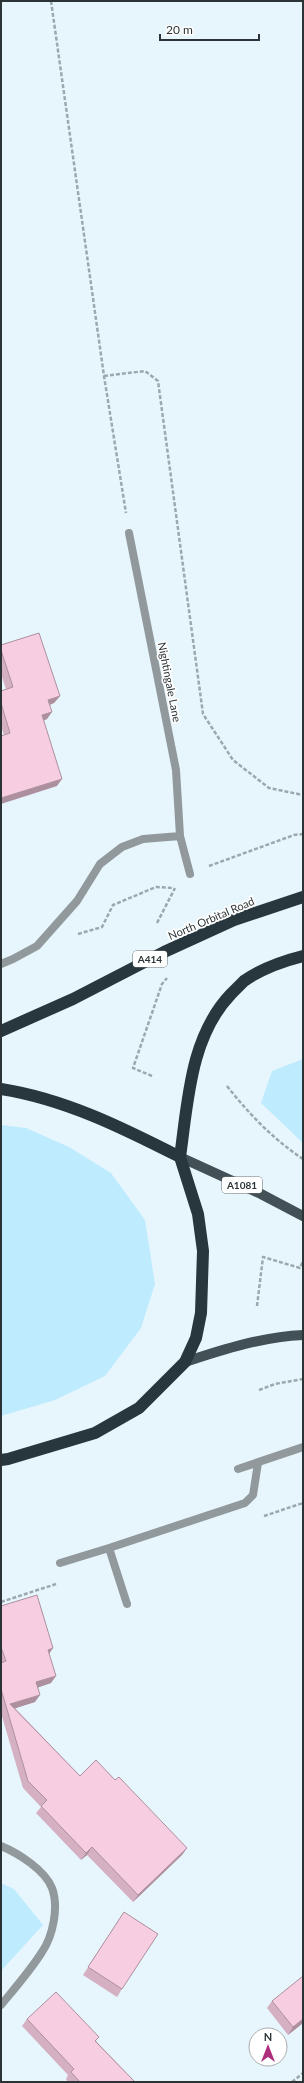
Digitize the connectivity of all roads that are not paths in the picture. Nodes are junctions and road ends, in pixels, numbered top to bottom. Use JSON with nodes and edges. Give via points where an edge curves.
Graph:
{"nodes":[{"id":1,"x":129,"y":533,"type":"road end"},
{"id":2,"x":180,"y":836,"type":"junction"},
{"id":3,"x":190,"y":874,"type":"road end"},
{"id":4,"x":303,"y":896,"type":"edge"},
{"id":5,"x":303,"y":956,"type":"edge"},
{"id":6,"x":1,"y":964,"type":"edge"},
{"id":7,"x":1,"y":1031,"type":"edge"},
{"id":8,"x":1,"y":1089,"type":"edge"},
{"id":9,"x":180,"y":1157,"type":"junction"},
{"id":10,"x":303,"y":1216,"type":"edge"},
{"id":11,"x":303,"y":1335,"type":"edge"},
{"id":12,"x":185,"y":1362,"type":"junction"},
{"id":13,"x":303,"y":1447,"type":"edge"},
{"id":14,"x":1,"y":1460,"type":"edge"},
{"id":15,"x":258,"y":1463,"type":"junction"},
{"id":16,"x":238,"y":1469,"type":"dead end"},
{"id":17,"x":110,"y":1548,"type":"junction"},
{"id":18,"x":60,"y":1564,"type":"dead end"},
{"id":19,"x":127,"y":1604,"type":"dead end"},
{"id":20,"x":1,"y":1846,"type":"edge"},
{"id":21,"x":1,"y":2005,"type":"edge"}],
"edges":[{"from":1,"to":2,"type":"street","name":"Nightingale Lane","via":[[176,770]]},
{"from":2,"to":3,"type":"street","name":"Nightingale Lane"},
{"from":2,"to":6,"type":"street","via":[[143,839],[122,847],[100,864],[77,901],[37,946]]},
{"from":4,"to":7,"type":"highway","name":"North Orbital Road","number":"A414","via":[[227,924],[164,952],[73,999]]},
{"from":5,"to":9,"type":"highway","via":[[284,961],[244,982],[220,1006],[206,1030],[196,1060]]},
{"from":8,"to":9,"type":"highway","via":[[49,1100],[113,1123]]},
{"from":9,"to":10,"type":"main road","number":"A1081"},
{"from":9,"to":12,"type":"highway","via":[[198,1214],[203,1251],[201,1313],[196,1338]]},
{"from":11,"to":12,"type":"main road","via":[[258,1340]]},
{"from":12,"to":14,"type":"highway","via":[[138,1408],[96,1433]]},
{"from":13,"to":15,"type":"street"},
{"from":15,"to":16,"type":"street"},
{"from":15,"to":17,"type":"street","via":[[253,1495],[244,1503]]},
{"from":17,"to":18,"type":"street"},
{"from":17,"to":19,"type":"street"},
{"from":20,"to":21,"type":"street","via":[[25,1858],[38,1870],[52,1887],[54,1905],[54,1922],[43,1951]]}]}
